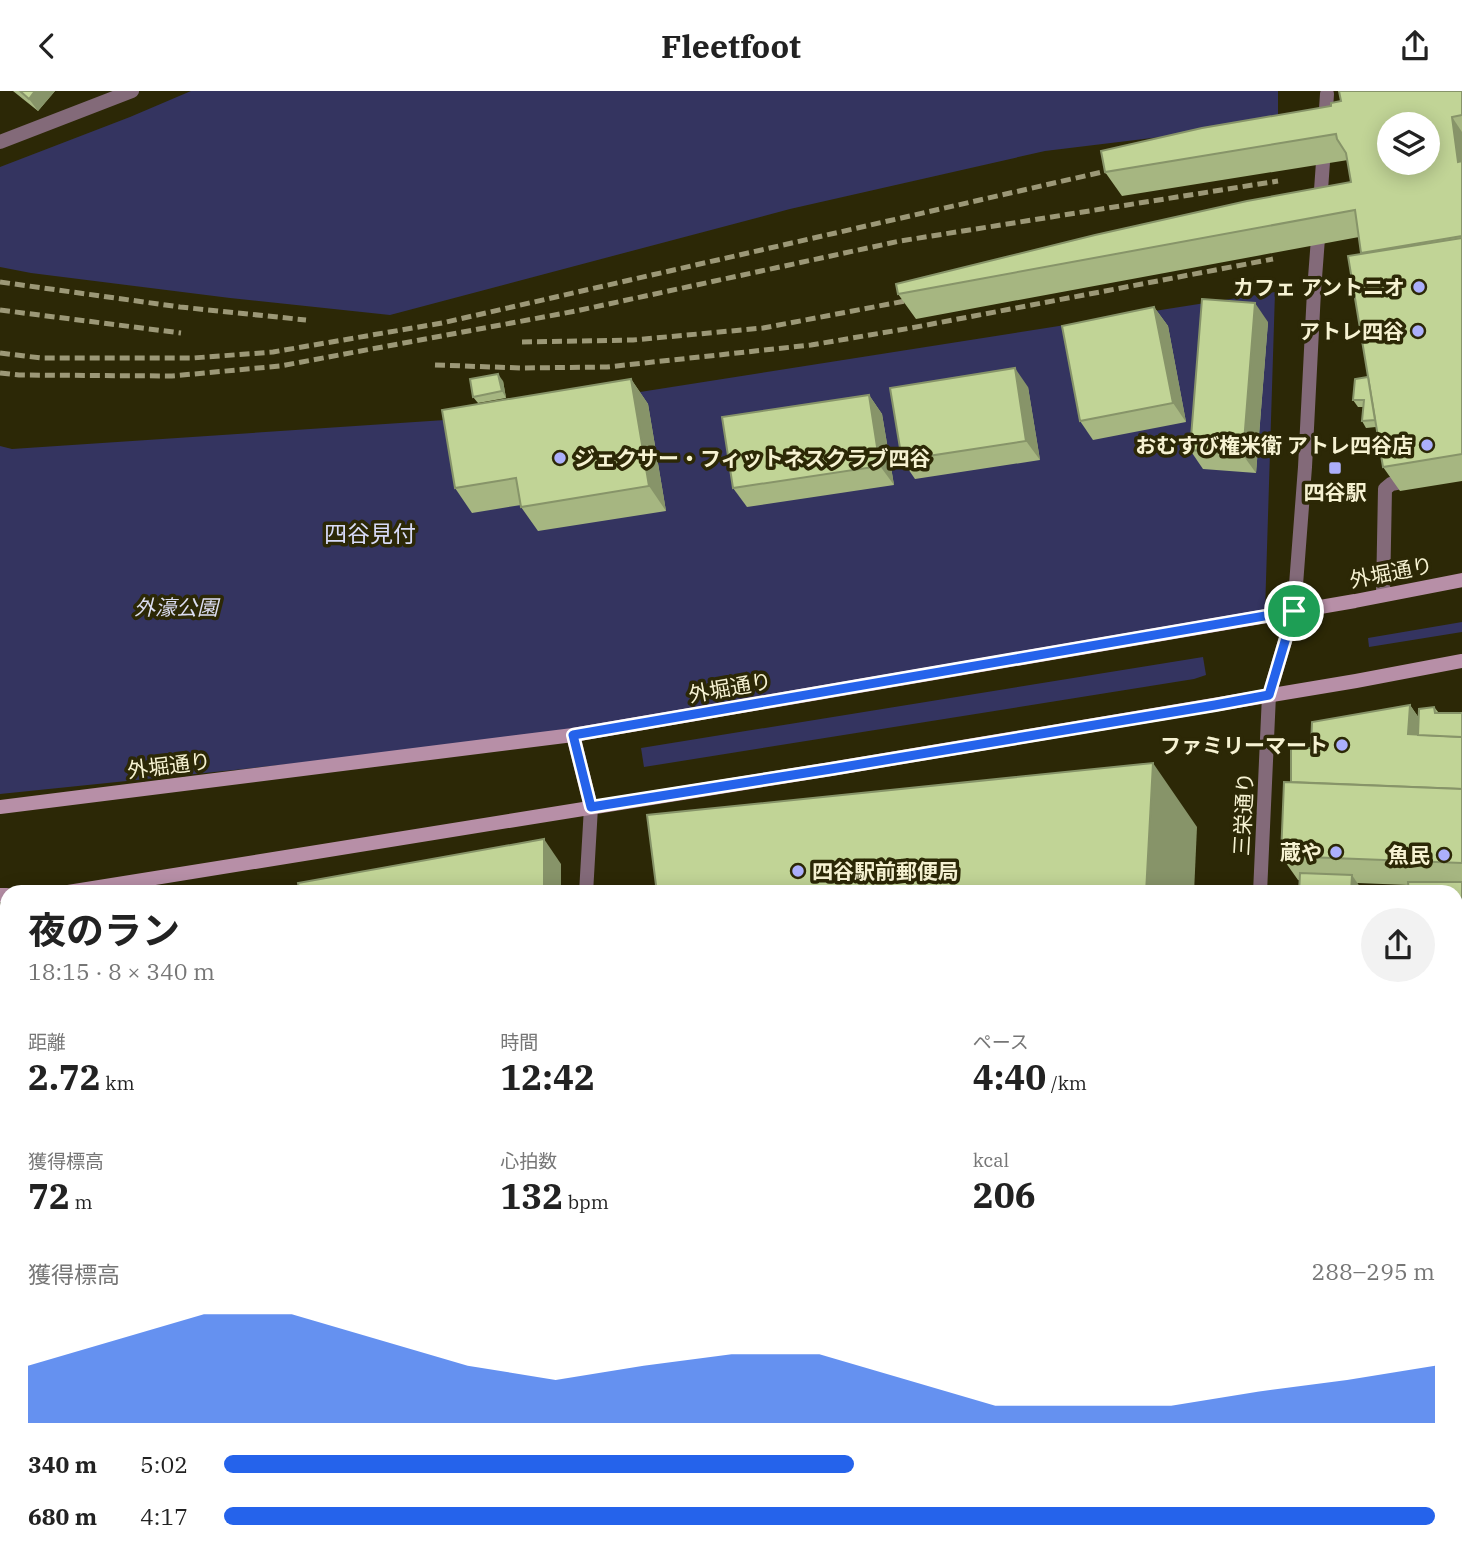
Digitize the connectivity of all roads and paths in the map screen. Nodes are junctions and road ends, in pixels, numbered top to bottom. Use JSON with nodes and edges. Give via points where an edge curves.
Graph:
{"nodes":[{"id":1,"x":132,"y":91,"type":"edge"},
{"id":2,"x":1327,"y":93,"type":"edge"},
{"id":3,"x":0,"y":142,"type":"edge"},
{"id":4,"x":1432,"y":477,"type":"edge"},
{"id":5,"x":1462,"y":580,"type":"edge"},
{"id":6,"x":1383,"y":595,"type":"junction"},
{"id":7,"x":1294,"y":611,"type":"junction"},
{"id":8,"x":1462,"y":661,"type":"edge"},
{"id":9,"x":1269,"y":695,"type":"junction"},
{"id":10,"x":573,"y":735,"type":"junction"},
{"id":11,"x":0,"y":807,"type":"edge"},
{"id":12,"x":591,"y":807,"type":"junction"},
{"id":13,"x":111,"y":885,"type":"edge"},
{"id":14,"x":586,"y":885,"type":"edge"},
{"id":15,"x":1260,"y":885,"type":"edge"}],
"edges":[{"from":1,"to":3,"type":"street"},
{"from":2,"to":7,"type":"street","name":"三栄通り","bridge":true},
{"from":4,"to":6,"type":"street","via":[[1385,489]]},
{"from":5,"to":6,"type":"main road","name":"外堀通り"},
{"from":6,"to":7,"type":"main road","name":"外堀通り"},
{"from":7,"to":9,"type":"street","name":"三栄通り"},
{"from":7,"to":10,"type":"main road","name":"外堀通り"},
{"from":8,"to":9,"type":"main road"},
{"from":9,"to":12,"type":"main road"},
{"from":9,"to":15,"type":"street","name":"三栄通り"},
{"from":10,"to":11,"type":"main road","name":"外堀通り"},
{"from":10,"to":12,"type":"street"},
{"from":12,"to":13,"type":"main road"},
{"from":12,"to":14,"type":"street"}]}
